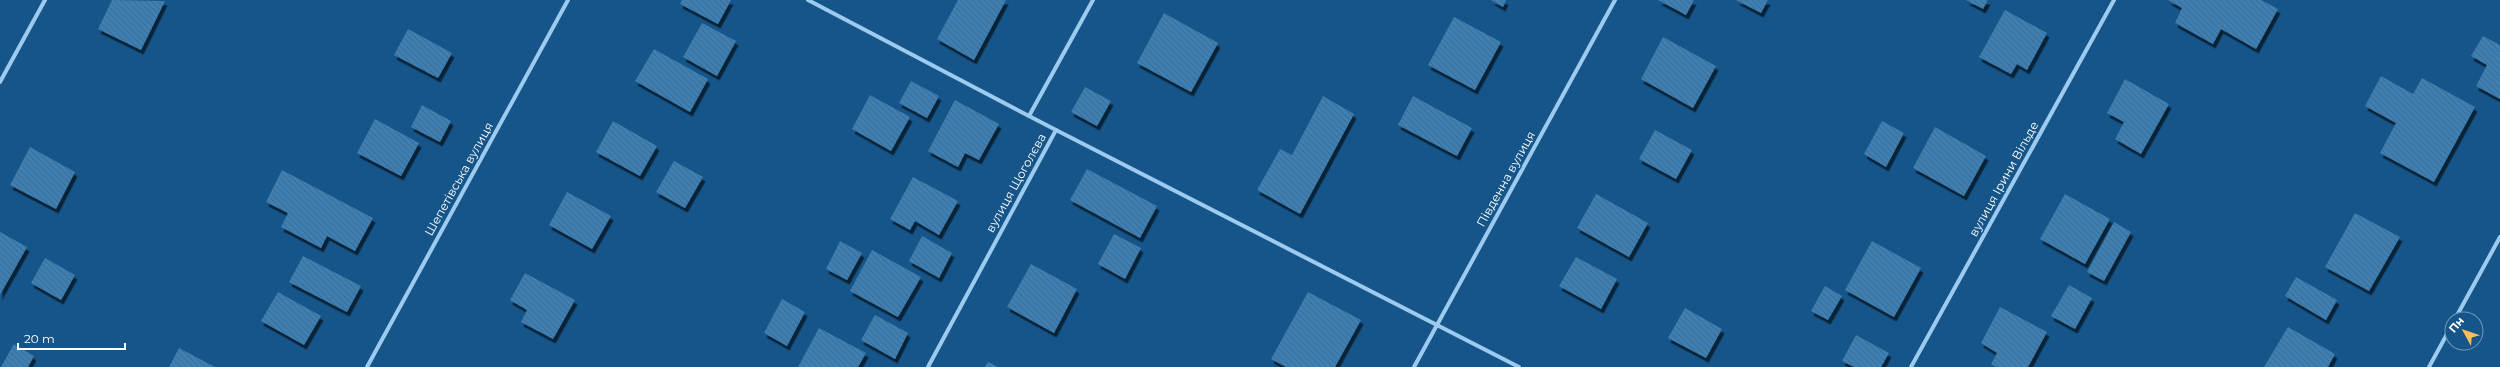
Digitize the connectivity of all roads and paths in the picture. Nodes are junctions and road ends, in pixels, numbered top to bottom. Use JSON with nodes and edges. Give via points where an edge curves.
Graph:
{"nodes":[{"id":1,"x":45,"y":0,"type":"edge"},
{"id":2,"x":568,"y":0,"type":"edge"},
{"id":3,"x":808,"y":0,"type":"edge"},
{"id":4,"x":1093,"y":0,"type":"edge"},
{"id":5,"x":1615,"y":0,"type":"edge"},
{"id":6,"x":2114,"y":0,"type":"edge"},
{"id":7,"x":0,"y":82,"type":"edge"},
{"id":8,"x":1030,"y":116,"type":"junction"},
{"id":9,"x":1056,"y":130,"type":"junction"},
{"id":10,"x":2500,"y":238,"type":"edge"},
{"id":11,"x":2459,"y":311,"type":"edge"},
{"id":12,"x":1437,"y":325,"type":"junction"},
{"id":13,"x":2444,"y":340,"type":"edge"},
{"id":14,"x":367,"y":367,"type":"edge"},
{"id":15,"x":928,"y":367,"type":"edge"},
{"id":16,"x":1414,"y":367,"type":"edge"},
{"id":17,"x":1519,"y":367,"type":"edge"},
{"id":18,"x":1911,"y":367,"type":"edge"},
{"id":19,"x":2429,"y":367,"type":"edge"}],
"edges":[{"from":1,"to":7,"type":"street"},
{"from":2,"to":14,"type":"street","name":"Шепетівська вулиця"},
{"from":3,"to":8,"type":"street"},
{"from":4,"to":8,"type":"street","name":"вулиця Щоголєва"},
{"from":5,"to":12,"type":"street","name":"Південна вулиця"},
{"from":6,"to":18,"type":"street","name":"вулиця Ірини Вільде"},
{"from":8,"to":9,"type":"street","name":"вулиця Щоголєва"},
{"from":9,"to":12,"type":"street"},
{"from":9,"to":15,"type":"street","name":"вулиця Щоголєва"},
{"from":10,"to":11,"type":"street"},
{"from":12,"to":16,"type":"street","name":"Південна вулиця"},
{"from":12,"to":17,"type":"street"},
{"from":13,"to":19,"type":"street"}]}
